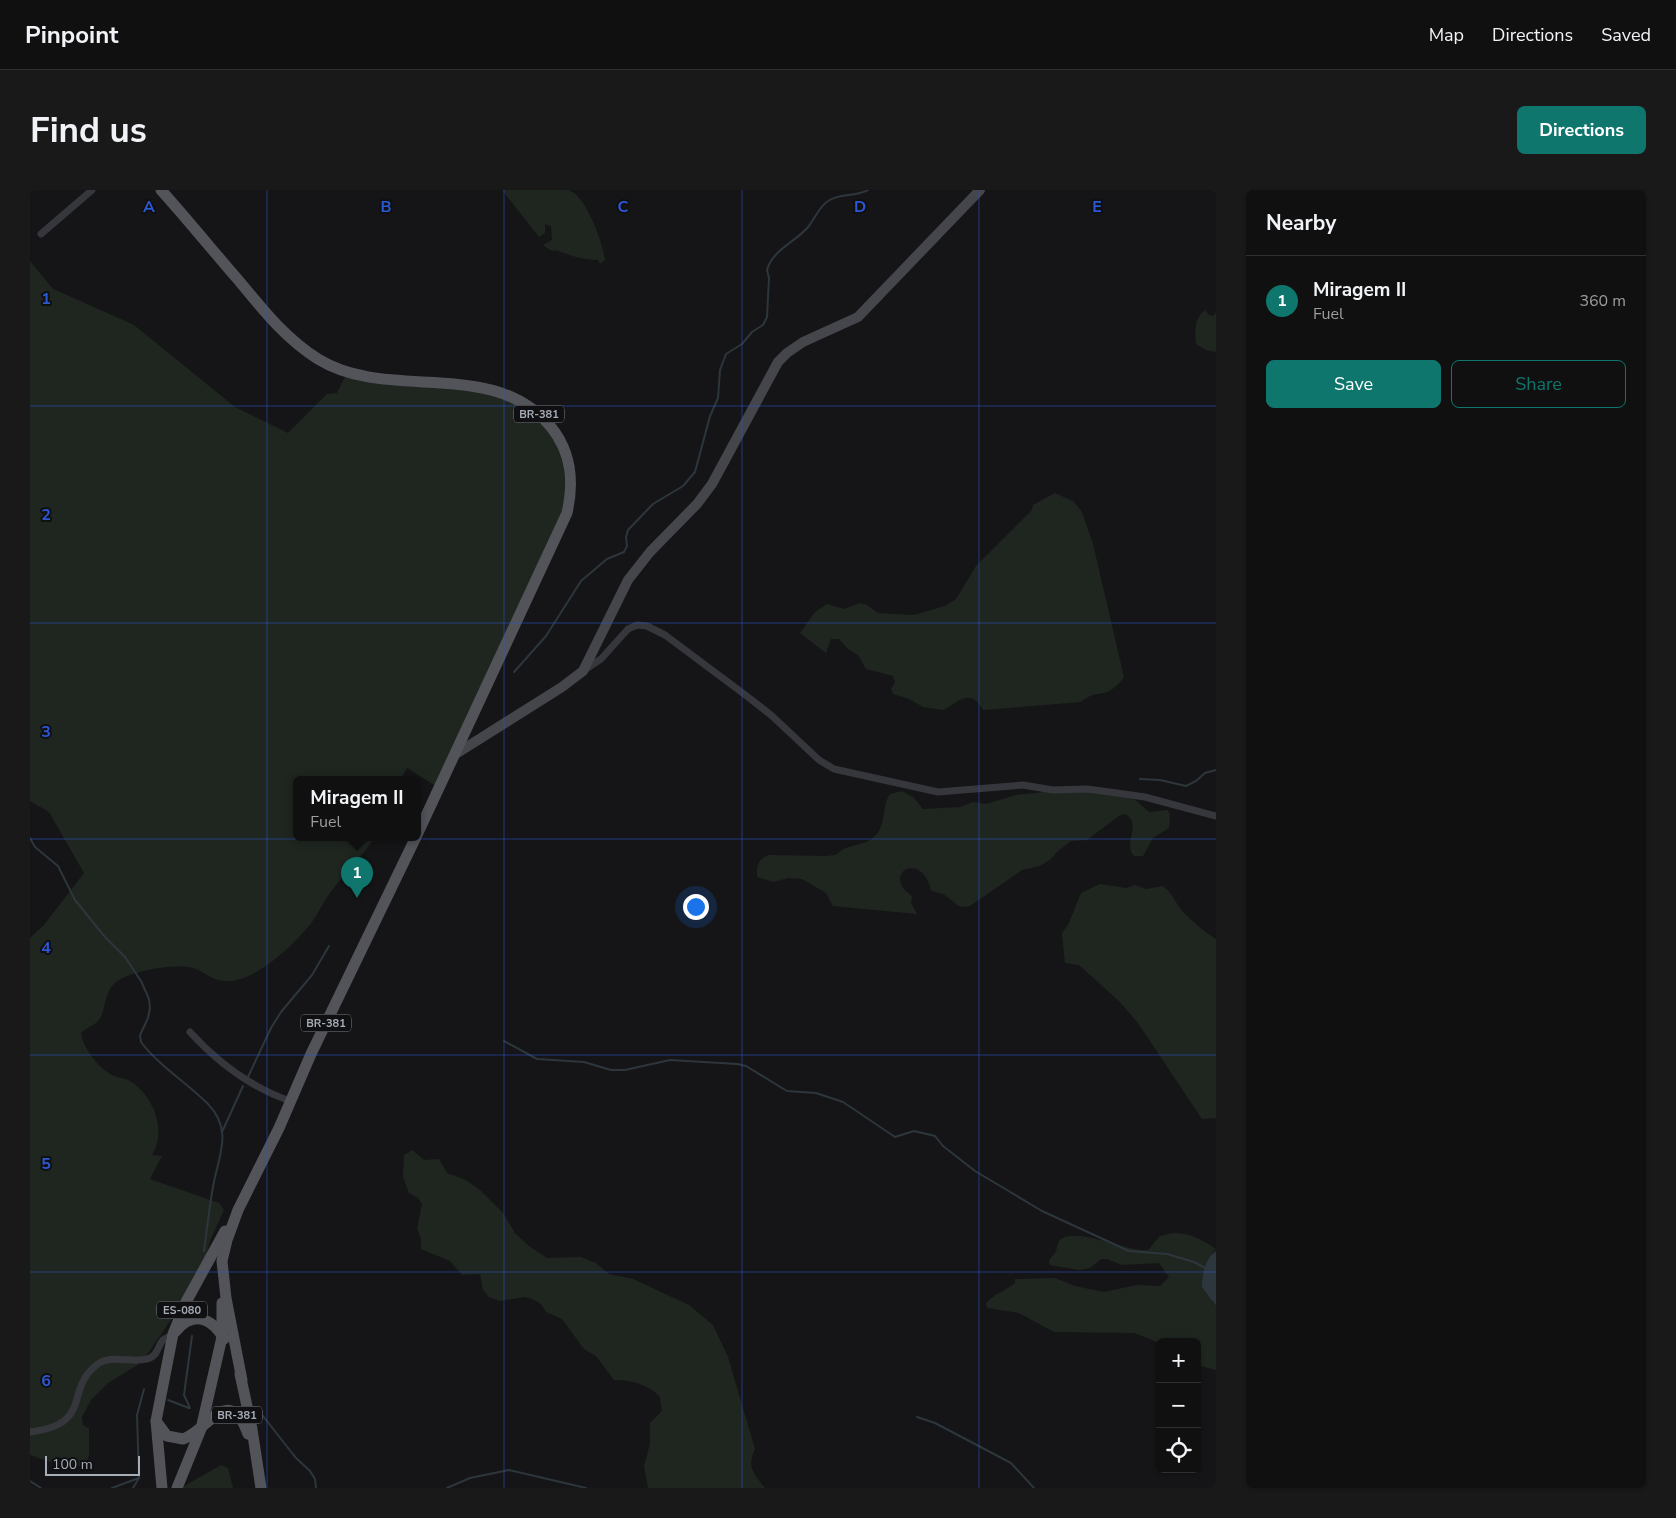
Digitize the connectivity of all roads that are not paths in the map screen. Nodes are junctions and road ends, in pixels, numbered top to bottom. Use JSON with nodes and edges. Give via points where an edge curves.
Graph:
{"nodes":[{"id":1,"x":92,"y":190,"type":"edge"},
{"id":2,"x":161,"y":190,"type":"edge"},
{"id":3,"x":980,"y":190,"type":"edge"},
{"id":4,"x":41,"y":234,"type":"dead end"},
{"id":5,"x":583,"y":671,"type":"junction"},
{"id":6,"x":454,"y":755,"type":"junction"},
{"id":7,"x":1216,"y":816,"type":"edge"},
{"id":8,"x":421,"y":827,"type":"edge"},
{"id":9,"x":415,"y":841,"type":"edge"},
{"id":10,"x":190,"y":1032,"type":"dead end"},
{"id":11,"x":290,"y":1101,"type":"junction"},
{"id":12,"x":238,"y":1210,"type":"junction"},
{"id":13,"x":222,"y":1261,"type":"junction"},
{"id":14,"x":174,"y":1334,"type":"junction"},
{"id":15,"x":222,"y":1337,"type":"junction"},
{"id":16,"x":242,"y":1380,"type":"junction"},
{"id":17,"x":156,"y":1421,"type":"junction"},
{"id":18,"x":201,"y":1429,"type":"junction"},
{"id":19,"x":30,"y":1432,"type":"edge"},
{"id":20,"x":255,"y":1454,"type":"junction"},
{"id":21,"x":162,"y":1488,"type":"edge"},
{"id":22,"x":177,"y":1488,"type":"edge"},
{"id":23,"x":261,"y":1488,"type":"edge"}],
"edges":[{"from":1,"to":4,"type":"street"},
{"from":2,"to":6,"type":"main road","number":"BR-381","via":[[270,318],[318,359],[337,369],[372,378],[470,386],[514,397],[544,418],[566,450],[571,472],[567,513]]},
{"from":3,"to":5,"type":"street","via":[[858,317],[803,342],[778,362],[712,484],[628,580]]},
{"from":5,"to":6,"type":"street"},
{"from":5,"to":7,"type":"street","via":[[601,659],[628,629],[637,625],[647,626],[665,634],[744,694],[819,760],[834,769],[938,792],[1023,784],[1058,790],[1094,790],[1145,797]]},
{"from":6,"to":8,"type":"main road","number":"BR-381"},
{"from":9,"to":11,"type":"main road","number":"BR-381"},
{"from":10,"to":11,"type":"street","via":[[209,1053],[240,1077],[269,1094]]},
{"from":11,"to":12,"type":"main road","number":"BR-381"},
{"from":12,"to":13,"type":"main road","number":"BR-381"},
{"from":12,"to":14,"type":"main road","number":"ES-080","via":[[186,1302]]},
{"from":13,"to":15,"type":"main road","number":"ES-080"},
{"from":13,"to":16,"type":"main road"},
{"from":14,"to":15,"type":"main road","via":[[191,1318],[216,1328]]},
{"from":14,"to":17,"type":"main road","number":"ES-080"},
{"from":14,"to":19,"type":"street","via":[[162,1341],[149,1359],[114,1359],[96,1365],[83,1382],[70,1415],[51,1429]]},
{"from":15,"to":16,"type":"main road","number":"BR-381"},
{"from":15,"to":18,"type":"main road","number":"ES-080"},
{"from":16,"to":20,"type":"main road","number":"BR-381"},
{"from":17,"to":18,"type":"main road","number":"BR-381","via":[[161,1431],[175,1439],[191,1436]]},
{"from":17,"to":21,"type":"main road","number":"ES-080"},
{"from":18,"to":20,"type":"main road","number":"BR-381","via":[[216,1412],[232,1411],[244,1424]]},
{"from":18,"to":22,"type":"main road","number":"ES-080"},
{"from":20,"to":23,"type":"main road","number":"BR-381"}]}
